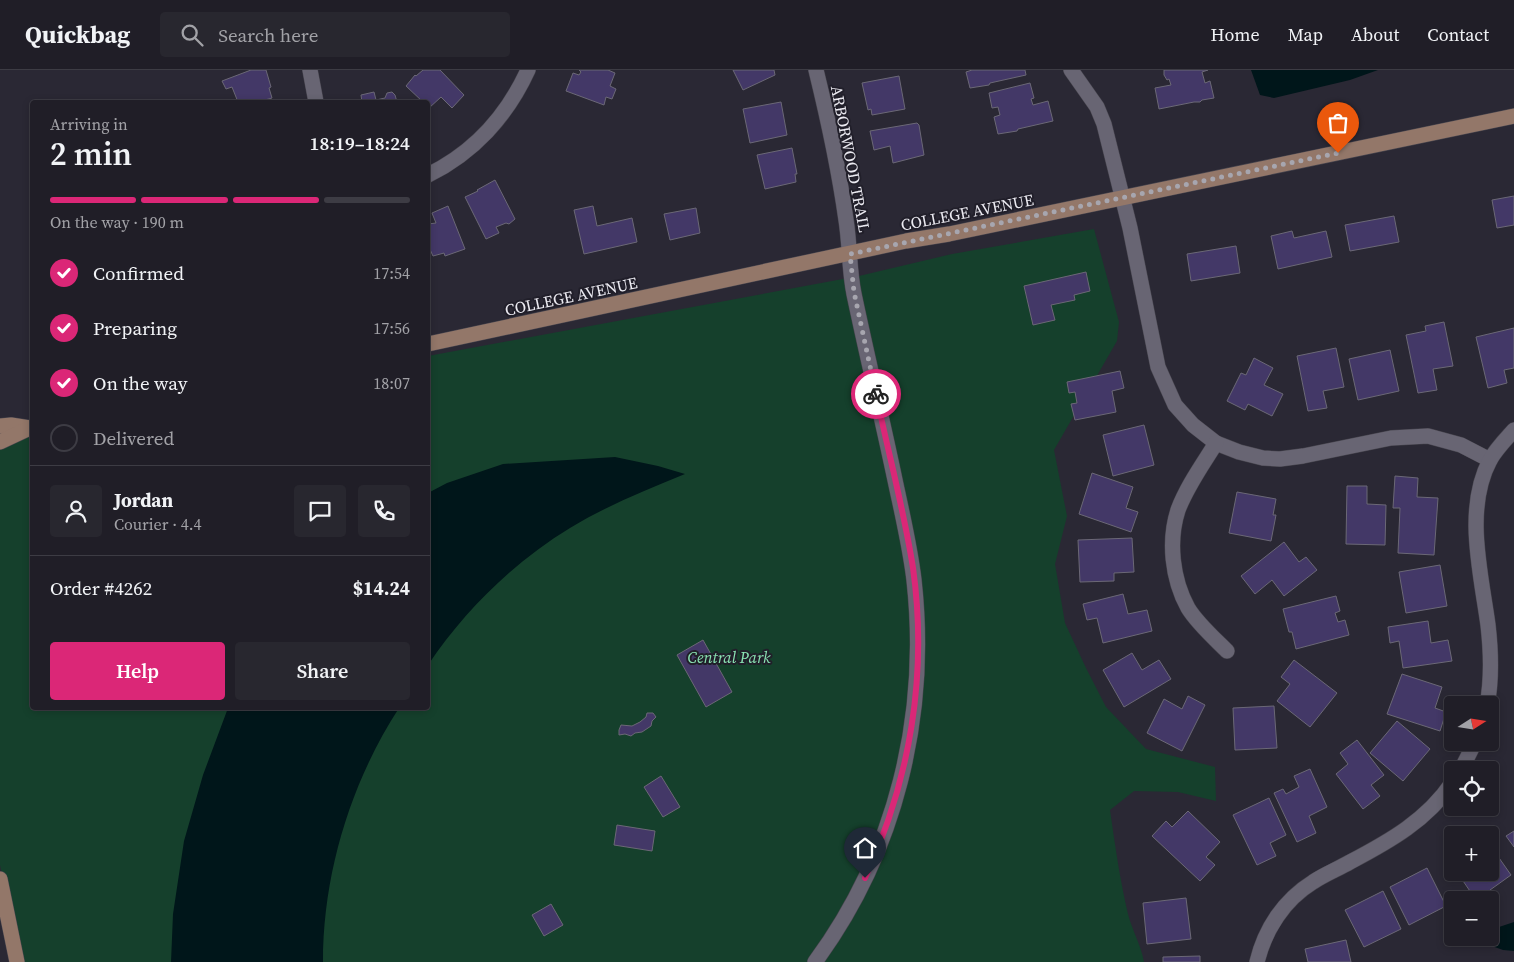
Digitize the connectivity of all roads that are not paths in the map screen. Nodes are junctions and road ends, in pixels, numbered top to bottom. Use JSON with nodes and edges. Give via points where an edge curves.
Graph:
{"nodes":[{"id":1,"x":310,"y":70,"type":"edge"},
{"id":2,"x":528,"y":70,"type":"edge"},
{"id":3,"x":816,"y":70,"type":"edge"},
{"id":4,"x":1072,"y":70,"type":"edge"},
{"id":5,"x":316,"y":100,"type":"edge"},
{"id":6,"x":1514,"y":116,"type":"edge"},
{"id":7,"x":430,"y":174,"type":"edge"},
{"id":8,"x":1123,"y":197,"type":"junction"},
{"id":9,"x":850,"y":254,"type":"junction"},
{"id":10,"x":430,"y":344,"type":"edge"},
{"id":11,"x":0,"y":426,"type":"edge"},
{"id":12,"x":30,"y":428,"type":"edge"},
{"id":13,"x":30,"y":428,"type":"edge"},
{"id":14,"x":1514,"y":430,"type":"edge"},
{"id":15,"x":0,"y":442,"type":"edge"},
{"id":16,"x":1216,"y":443,"type":"junction"},
{"id":17,"x":1490,"y":460,"type":"junction"},
{"id":18,"x":1227,"y":650,"type":"dead end"},
{"id":19,"x":1488,"y":696,"type":"edge"},
{"id":20,"x":1444,"y":793,"type":"edge"},
{"id":21,"x":0,"y":879,"type":"edge"},
{"id":22,"x":17,"y":962,"type":"edge"},
{"id":23,"x":815,"y":962,"type":"edge"},
{"id":24,"x":1257,"y":962,"type":"edge"}],
"edges":[{"from":1,"to":5,"type":"street"},
{"from":2,"to":7,"type":"street","via":[[495,124],[457,158]]},
{"from":3,"to":9,"type":"street","name":"ARBORWOOD TRAIL","via":[[844,202]]},
{"from":4,"to":8,"type":"street","via":[[1104,124]]},
{"from":6,"to":8,"type":"main road","name":"COLLEGE AVENUE"},
{"from":8,"to":9,"type":"main road","name":"COLLEGE AVENUE"},
{"from":8,"to":16,"type":"street","via":[[1158,367],[1175,405]]},
{"from":9,"to":10,"type":"main road","name":"COLLEGE AVENUE"},
{"from":9,"to":23,"type":"street","name":"ARBORWOOD TRAIL","via":[[854,292],[912,568],[918,667],[913,727],[892,813],[856,897]]},
{"from":11,"to":12,"type":"main road","via":[[11,424]]},
{"from":13,"to":15,"type":"main road"},
{"from":14,"to":17,"type":"street"},
{"from":16,"to":17,"type":"street","via":[[1239,452],[1280,459],[1391,438],[1428,436],[1461,445]]},
{"from":16,"to":18,"type":"street","via":[[1178,511],[1172,551],[1178,581],[1189,609]]},
{"from":17,"to":19,"type":"street","via":[[1477,500],[1476,520],[1490,657]]},
{"from":20,"to":24,"type":"street","via":[[1422,818],[1401,833],[1298,893],[1266,933]]},
{"from":21,"to":22,"type":"main road"}]}
